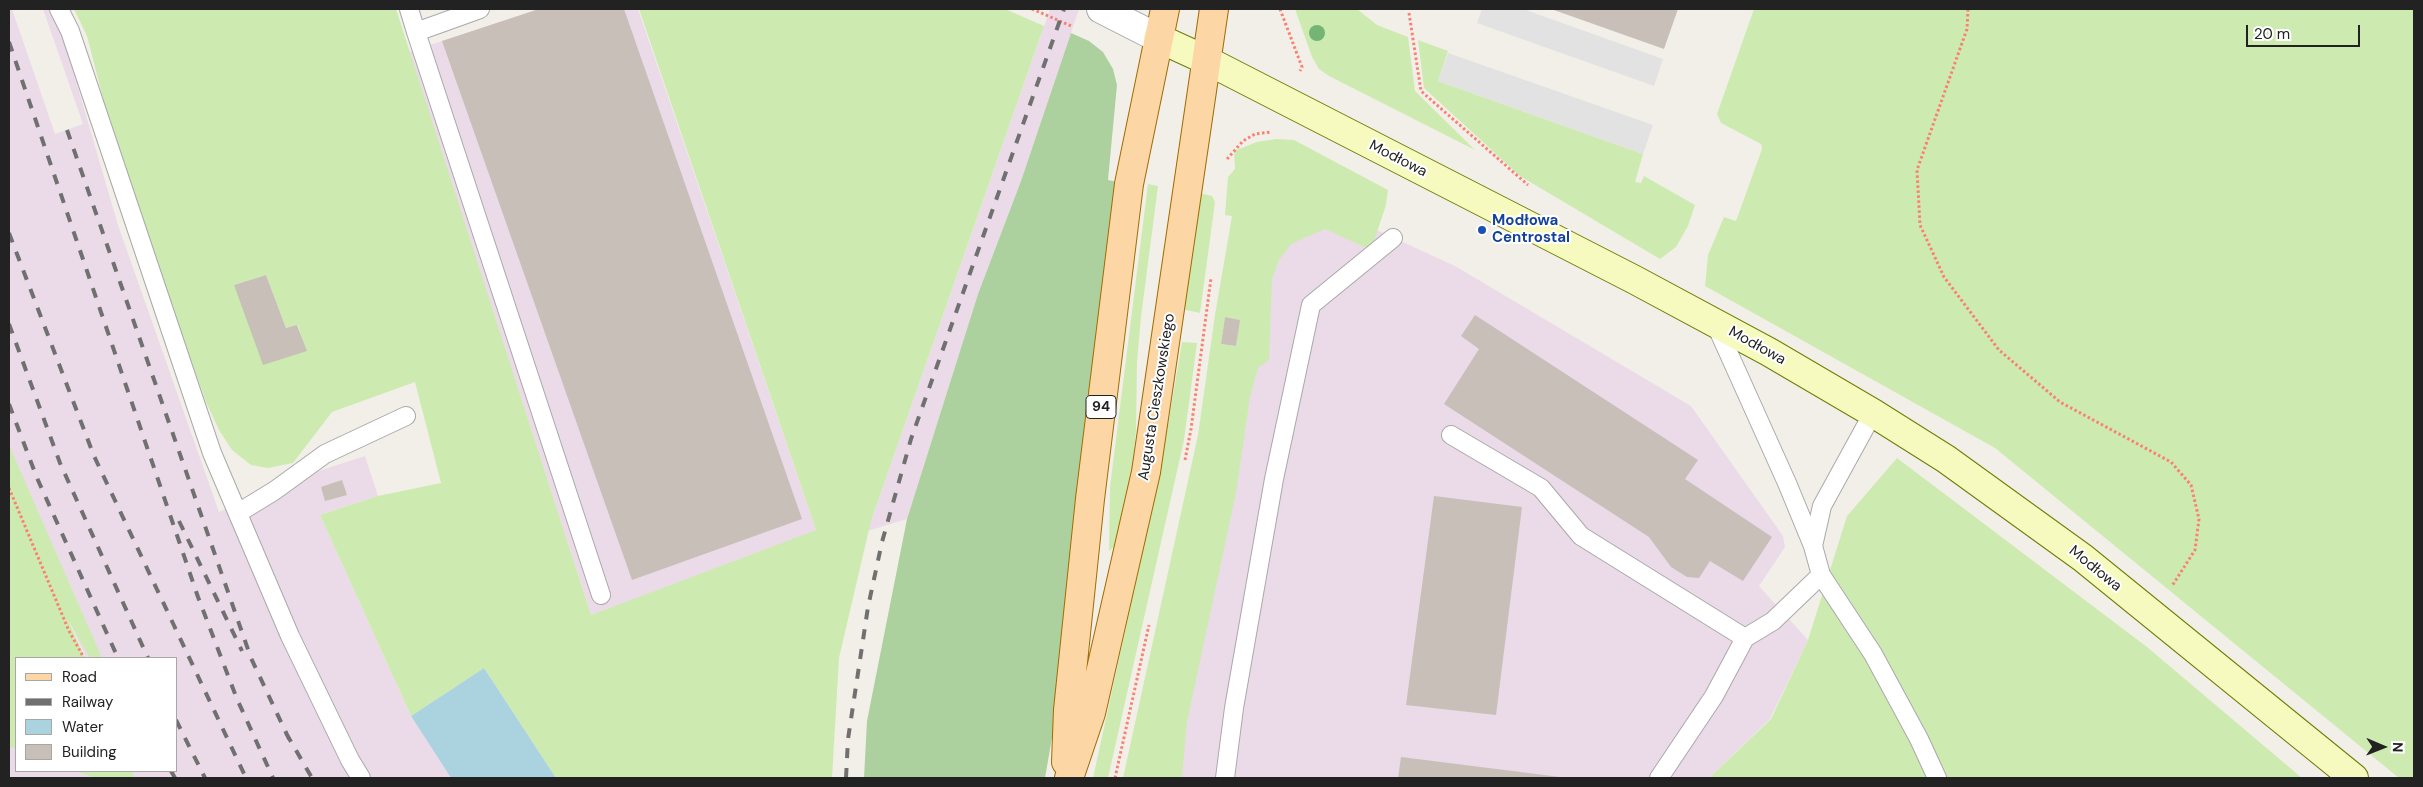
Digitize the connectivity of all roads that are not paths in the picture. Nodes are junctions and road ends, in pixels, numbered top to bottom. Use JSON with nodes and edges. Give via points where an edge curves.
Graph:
{"nodes":[{"id":1,"x":59,"y":9,"type":"edge"},
{"id":2,"x":409,"y":9,"type":"edge"},
{"id":3,"x":480,"y":9,"type":"edge"},
{"id":4,"x":1101,"y":9,"type":"edge"},
{"id":5,"x":1165,"y":9,"type":"edge"},
{"id":6,"x":1214,"y":9,"type":"edge"},
{"id":7,"x":416,"y":32,"type":"junction"},
{"id":8,"x":1158,"y":38,"type":"junction"},
{"id":9,"x":1206,"y":60,"type":"junction"},
{"id":10,"x":1393,"y":238,"type":"dead end"},
{"id":11,"x":1715,"y":323,"type":"junction"},
{"id":12,"x":1873,"y":413,"type":"junction"},
{"id":13,"x":406,"y":416,"type":"dead end"},
{"id":14,"x":1451,"y":436,"type":"dead end"},
{"id":15,"x":238,"y":513,"type":"junction"},
{"id":16,"x":1813,"y":546,"type":"junction"},
{"id":17,"x":1821,"y":575,"type":"junction"},
{"id":18,"x":601,"y":594,"type":"dead end"},
{"id":19,"x":1745,"y":638,"type":"junction"},
{"id":20,"x":361,"y":778,"type":"edge"},
{"id":21,"x":1065,"y":778,"type":"edge"},
{"id":22,"x":1069,"y":778,"type":"edge"},
{"id":23,"x":1225,"y":778,"type":"edge"},
{"id":24,"x":1659,"y":778,"type":"edge"},
{"id":25,"x":1937,"y":778,"type":"edge"},
{"id":26,"x":2354,"y":778,"type":"edge"}],
"edges":[{"from":1,"to":15,"type":"lane","via":[[70,31],[212,453]]},
{"from":2,"to":7,"type":"lane"},
{"from":3,"to":7,"type":"lane"},
{"from":4,"to":8,"type":"street","name":"Modłowa"},
{"from":5,"to":8,"type":"main road","number":"94"},
{"from":6,"to":9,"type":"main road","name":"Augusta Cieszkowskiego"},
{"from":7,"to":18,"type":"lane"},
{"from":8,"to":9,"type":"street","name":"Modłowa"},
{"from":8,"to":21,"type":"main road","number":"94","via":[[1128,193],[1090,499],[1068,710]]},
{"from":9,"to":11,"type":"street","name":"Modłowa"},
{"from":9,"to":22,"type":"main road","name":"Augusta Cieszkowskiego","via":[[1146,472],[1091,713]]},
{"from":10,"to":23,"type":"lane","via":[[1312,304],[1272,488]]},
{"from":11,"to":12,"type":"street","name":"Modłowa"},
{"from":11,"to":16,"type":"lane"},
{"from":12,"to":16,"type":"lane","via":[[1822,506]]},
{"from":12,"to":26,"type":"street","name":"Modłowa","via":[[1946,459],[2083,558]]},
{"from":13,"to":15,"type":"lane","via":[[325,454]]},
{"from":14,"to":19,"type":"lane","via":[[1541,488],[1581,536]]},
{"from":15,"to":20,"type":"lane","via":[[290,636]]},
{"from":16,"to":17,"type":"lane"},
{"from":17,"to":19,"type":"lane","via":[[1773,621]]},
{"from":17,"to":25,"type":"lane","via":[[1873,654]]},
{"from":19,"to":24,"type":"lane","via":[[1714,696]]}]}
